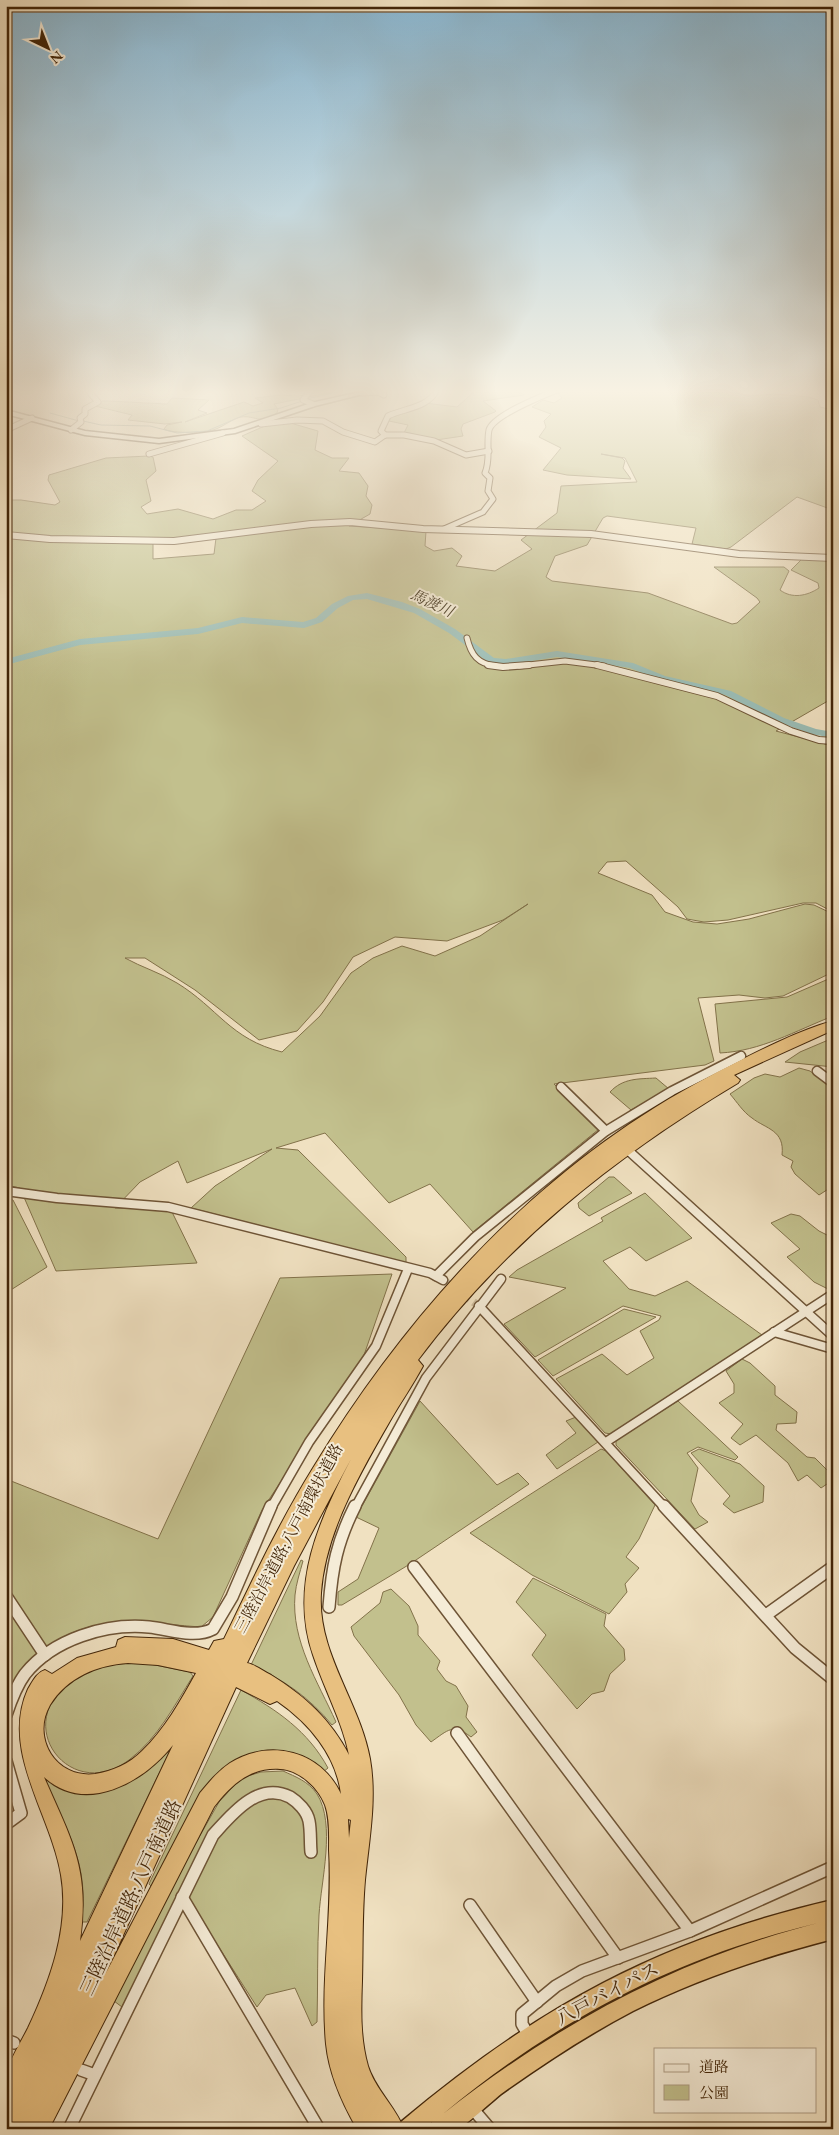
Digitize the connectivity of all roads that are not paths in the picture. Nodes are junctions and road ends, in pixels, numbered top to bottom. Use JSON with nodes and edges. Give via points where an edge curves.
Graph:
{"nodes":[{"id":1,"x":488,"y":489,"type":"edge"},
{"id":2,"x":444,"y":530,"type":"junction"},
{"id":3,"x":6,"y":535,"type":"edge"},
{"id":4,"x":833,"y":558,"type":"edge"},
{"id":5,"x":467,"y":638,"type":"dead end"},
{"id":6,"x":833,"y":741,"type":"edge"},
{"id":7,"x":833,"y":1025,"type":"edge"},
{"id":8,"x":833,"y":1032,"type":"edge"},
{"id":9,"x":741,"y":1056,"type":"dead end"},
{"id":10,"x":817,"y":1071,"type":"dead end"},
{"id":11,"x":833,"y":1083,"type":"edge"},
{"id":12,"x":560,"y":1087,"type":"dead end"},
{"id":13,"x":606,"y":1131,"type":"junction"},
{"id":14,"x":631,"y":1153,"type":"dead end"},
{"id":15,"x":6,"y":1191,"type":"edge"},
{"id":16,"x":408,"y":1269,"type":"junction"},
{"id":17,"x":501,"y":1279,"type":"dead end"},
{"id":18,"x":465,"y":1291,"type":"junction"},
{"id":19,"x":833,"y":1294,"type":"edge"},
{"id":20,"x":479,"y":1306,"type":"junction"},
{"id":21,"x":806,"y":1311,"type":"junction"},
{"id":22,"x":774,"y":1332,"type":"junction"},
{"id":23,"x":833,"y":1336,"type":"edge"},
{"id":24,"x":833,"y":1349,"type":"edge"},
{"id":25,"x":606,"y":1442,"type":"junction"},
{"id":26,"x":290,"y":1528,"type":"junction"},
{"id":27,"x":414,"y":1567,"type":"dead end"},
{"id":28,"x":833,"y":1568,"type":"edge"},
{"id":29,"x":6,"y":1596,"type":"edge"},
{"id":30,"x":330,"y":1607,"type":"dead end"},
{"id":31,"x":766,"y":1615,"type":"junction"},
{"id":32,"x":45,"y":1655,"type":"junction"},
{"id":33,"x":238,"y":1669,"type":"junction"},
{"id":34,"x":833,"y":1680,"type":"edge"},
{"id":35,"x":6,"y":1715,"type":"edge"},
{"id":36,"x":457,"y":1733,"type":"dead end"},
{"id":37,"x":6,"y":1761,"type":"edge"},
{"id":38,"x":6,"y":1824,"type":"edge"},
{"id":39,"x":311,"y":1852,"type":"dead end"},
{"id":40,"x":833,"y":1867,"type":"edge"},
{"id":41,"x":348,"y":1874,"type":"junction"},
{"id":42,"x":182,"y":1897,"type":"junction"},
{"id":43,"x":470,"y":1905,"type":"dead end"},
{"id":44,"x":833,"y":1910,"type":"edge"},
{"id":45,"x":833,"y":1929,"type":"edge"},
{"id":46,"x":690,"y":1931,"type":"junction"},
{"id":47,"x":618,"y":1958,"type":"junction"},
{"id":48,"x":537,"y":2002,"type":"junction"},
{"id":49,"x":529,"y":2036,"type":"junction"},
{"id":50,"x":81,"y":2070,"type":"dead end"},
{"id":51,"x":95,"y":2076,"type":"junction"},
{"id":52,"x":6,"y":2098,"type":"edge"},
{"id":53,"x":469,"y":2104,"type":"junction"},
{"id":54,"x":6,"y":2122,"type":"edge"},
{"id":55,"x":22,"y":2129,"type":"edge"},
{"id":56,"x":36,"y":2129,"type":"edge"},
{"id":57,"x":69,"y":2129,"type":"edge"},
{"id":58,"x":319,"y":2129,"type":"edge"},
{"id":59,"x":370,"y":2129,"type":"edge"},
{"id":60,"x":393,"y":2129,"type":"edge"},
{"id":61,"x":408,"y":2129,"type":"edge"},
{"id":62,"x":440,"y":2129,"type":"edge"},
{"id":63,"x":490,"y":2129,"type":"edge"}],
"edges":[{"from":1,"to":2,"type":"street","via":[[493,499],[483,512]]},
{"from":2,"to":3,"type":"street","via":[[338,522],[174,541]]},
{"from":2,"to":4,"type":"street","via":[[584,534],[745,554]]},
{"from":5,"to":6,"type":"street","via":[[472,656],[491,666],[560,661],[620,669],[716,695],[784,727]]},
{"from":7,"to":26,"type":"highway","name":"三陸沿岸道路;八戸南環状道路","via":[[769,1052],[660,1111],[602,1151],[498,1240],[443,1298],[389,1367],[350,1423]]},
{"from":8,"to":18,"type":"highway","name":"三陸沿岸道路;八戸南環状道路","via":[[768,1061],[714,1091],[590,1173],[520,1234]]},
{"from":9,"to":13,"type":"street","via":[[672,1091]]},
{"from":10,"to":11,"type":"street"},
{"from":12,"to":13,"type":"street"},
{"from":13,"to":16,"type":"street","via":[[474,1237],[440,1278]]},
{"from":14,"to":21,"type":"street"},
{"from":15,"to":16,"type":"street","via":[[168,1207]]},
{"from":16,"to":32,"type":"street","via":[[380,1340],[314,1434],[281,1488],[239,1581],[213,1629],[201,1634],[149,1627],[103,1629],[82,1635]]},
{"from":17,"to":20,"type":"street"},
{"from":18,"to":33,"type":"highway","name":"三陸沿岸道路;八戸南環状道路","via":[[415,1351],[348,1449],[295,1545]]},
{"from":18,"to":41,"type":"highway","via":[[393,1400],[356,1468],[328,1533],[312,1593],[313,1625],[321,1654],[356,1732],[361,1760],[360,1842]]},
{"from":19,"to":21,"type":"street"},
{"from":20,"to":25,"type":"street"},
{"from":20,"to":30,"type":"street","via":[[426,1378],[340,1536],[330,1575]]},
{"from":21,"to":22,"type":"street"},
{"from":21,"to":23,"type":"street"},
{"from":22,"to":24,"type":"street"},
{"from":22,"to":25,"type":"street"},
{"from":25,"to":31,"type":"street"},
{"from":26,"to":33,"type":"highway","name":"三陸沿岸道路;八戸南環状道路"},
{"from":26,"to":52,"type":"highway","via":[[262,1569],[187,1706],[148,1758],[119,1779],[88,1785],[74,1783],[54,1772],[39,1752],[35,1736],[36,1717],[45,1695],[58,1678],[81,1663],[119,1654],[200,1660],[173,1648],[123,1646],[81,1655],[62,1664],[46,1679],[28,1708],[24,1728],[28,1764],[72,1873],[73,1918],[58,1980]]},
{"from":27,"to":46,"type":"street"},
{"from":28,"to":31,"type":"street"},
{"from":29,"to":32,"type":"street"},
{"from":31,"to":34,"type":"street","via":[[795,1648]]},
{"from":32,"to":35,"type":"street","via":[[18,1684]]},
{"from":33,"to":41,"type":"highway","via":[[303,1707],[336,1747],[352,1792]]},
{"from":33,"to":54,"type":"highway","name":"三陸沿岸道路;八戸南道路"},
{"from":33,"to":55,"type":"highway","name":"三陸沿岸道路;八戸南道路"},
{"from":36,"to":47,"type":"street"},
{"from":37,"to":38,"type":"street","via":[[21,1814]]},
{"from":39,"to":42,"type":"street","via":[[308,1820],[303,1808],[280,1792],[266,1792],[251,1799],[213,1835]]},
{"from":40,"to":46,"type":"street"},
{"from":41,"to":56,"type":"highway","via":[[334,1801],[326,1786],[312,1773],[298,1764],[264,1759],[247,1763],[230,1774],[207,1800]]},
{"from":41,"to":59,"type":"highway","via":[[334,2011],[337,2048],[350,2090]]},
{"from":41,"to":60,"type":"highway","via":[[353,2050],[362,2078]]},
{"from":42,"to":51,"type":"street"},
{"from":42,"to":58,"type":"street"},
{"from":43,"to":48,"type":"street"},
{"from":44,"to":49,"type":"highway","name":"八戸バイパス","via":[[746,1932],[678,1957],[620,1983]]},
{"from":45,"to":53,"type":"highway","name":"八戸バイパス","via":[[754,1950],[670,1981],[551,2046]]},
{"from":46,"to":47,"type":"street"},
{"from":47,"to":48,"type":"street","via":[[582,1971]]},
{"from":48,"to":49,"type":"street","via":[[522,2014],[522,2024]]},
{"from":49,"to":61,"type":"highway","name":"八戸バイパス"},
{"from":50,"to":51,"type":"street"},
{"from":51,"to":57,"type":"street"},
{"from":53,"to":62,"type":"highway","name":"八戸バイパス"},
{"from":53,"to":63,"type":"street"}]}
